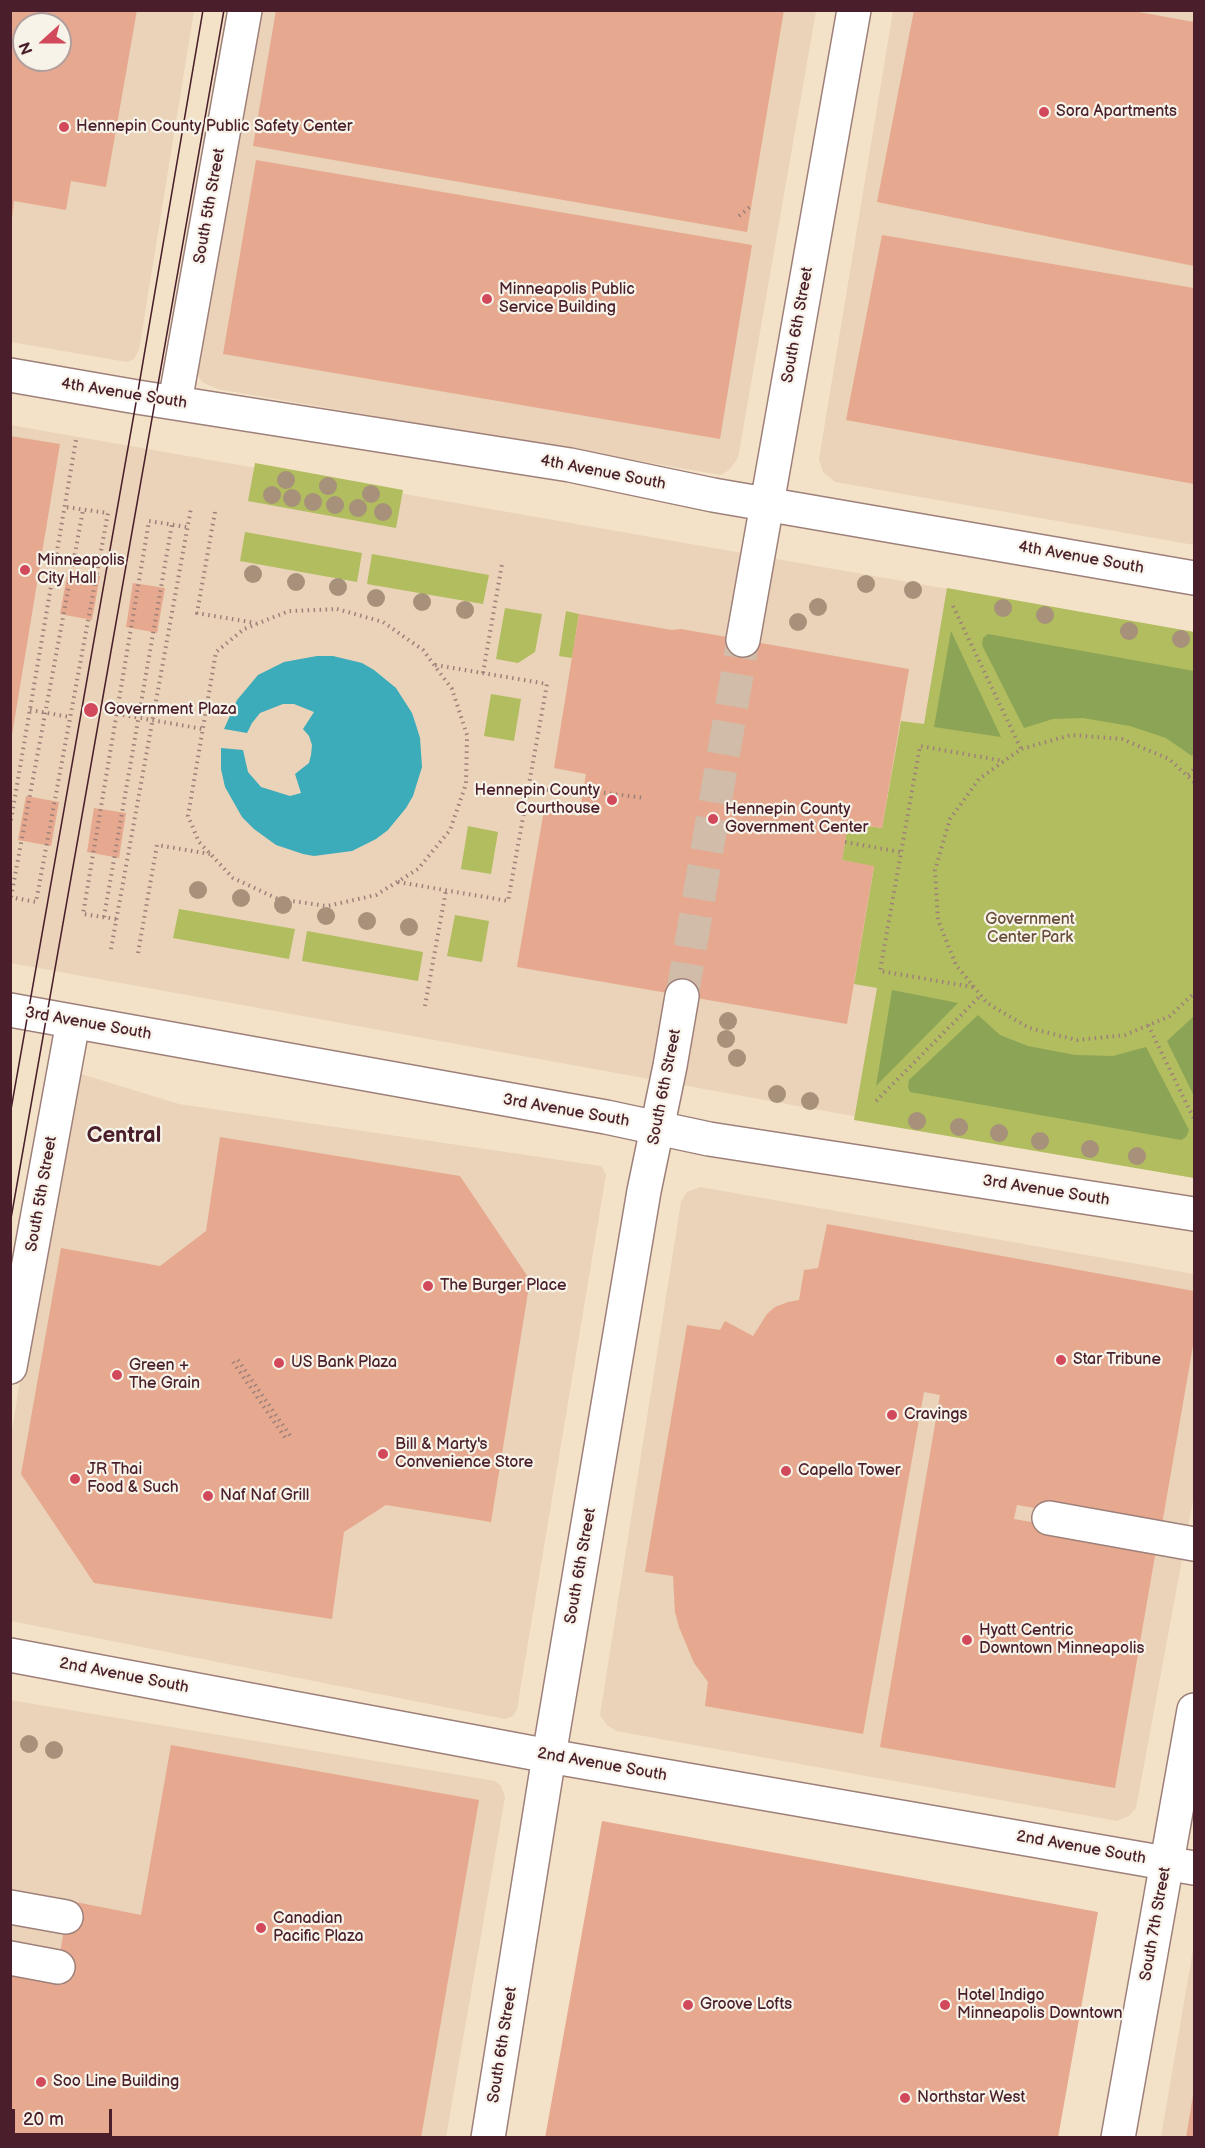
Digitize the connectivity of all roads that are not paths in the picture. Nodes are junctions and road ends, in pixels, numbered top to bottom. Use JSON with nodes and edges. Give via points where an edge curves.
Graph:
{"nodes":[{"id":1,"x":245,"y":10,"type":"edge"},
{"id":2,"x":854,"y":10,"type":"edge"},
{"id":3,"x":10,"y":375,"type":"edge"},
{"id":4,"x":175,"y":402,"type":"junction"},
{"id":5,"x":766,"y":504,"type":"junction"},
{"id":6,"x":1194,"y":578,"type":"edge"},
{"id":7,"x":742,"y":639,"type":"tunnel mouth"},
{"id":8,"x":682,"y":996,"type":"tunnel mouth"},
{"id":9,"x":10,"y":1010,"type":"edge"},
{"id":10,"x":73,"y":1022,"type":"junction"},
{"id":11,"x":657,"y":1129,"type":"junction"},
{"id":12,"x":1194,"y":1214,"type":"edge"},
{"id":13,"x":10,"y":1367,"type":"edge"},
{"id":14,"x":1049,"y":1518,"type":"dead end"},
{"id":15,"x":1194,"y":1544,"type":"edge"},
{"id":16,"x":10,"y":1655,"type":"edge"},
{"id":17,"x":1194,"y":1710,"type":"edge"},
{"id":18,"x":549,"y":1756,"type":"junction"},
{"id":19,"x":1181,"y":1866,"type":"edge"},
{"id":20,"x":10,"y":1907,"type":"edge"},
{"id":21,"x":10,"y":1929,"type":"edge"},
{"id":22,"x":62,"y":1941,"type":"junction"},
{"id":23,"x":10,"y":1958,"type":"edge"},
{"id":24,"x":488,"y":2138,"type":"edge"},
{"id":25,"x":1118,"y":2138,"type":"edge"}],
"edges":[{"from":1,"to":4,"type":"main road","name":"South 5th Street"},
{"from":2,"to":5,"type":"main road","name":"South 6th Street"},
{"from":3,"to":4,"type":"main road","name":"4th Avenue South"},
{"from":4,"to":5,"type":"main road","name":"4th Avenue South","via":[[570,465]]},
{"from":5,"to":6,"type":"main road","name":"4th Avenue South"},
{"from":5,"to":7,"type":"main road","name":"South 6th Street"},
{"from":8,"to":11,"type":"main road","name":"South 6th Street"},
{"from":9,"to":10,"type":"main road","name":"3rd Avenue South"},
{"from":10,"to":11,"type":"main road","name":"3rd Avenue South"},
{"from":10,"to":13,"type":"main road","name":"South 5th Street"},
{"from":11,"to":12,"type":"main road","name":"3rd Avenue South"},
{"from":11,"to":18,"type":"main road","name":"South 6th Street"},
{"from":14,"to":15,"type":"main road"},
{"from":16,"to":18,"type":"main road","name":"2nd Avenue South"},
{"from":17,"to":19,"type":"main road","name":"South 7th Street"},
{"from":18,"to":19,"type":"main road","name":"2nd Avenue South"},
{"from":18,"to":24,"type":"main road","name":"South 6th Street"},
{"from":19,"to":25,"type":"main road","name":"South 7th Street"},
{"from":20,"to":22,"type":"main road"},
{"from":21,"to":22,"type":"main road"},
{"from":22,"to":23,"type":"main road"}]}
